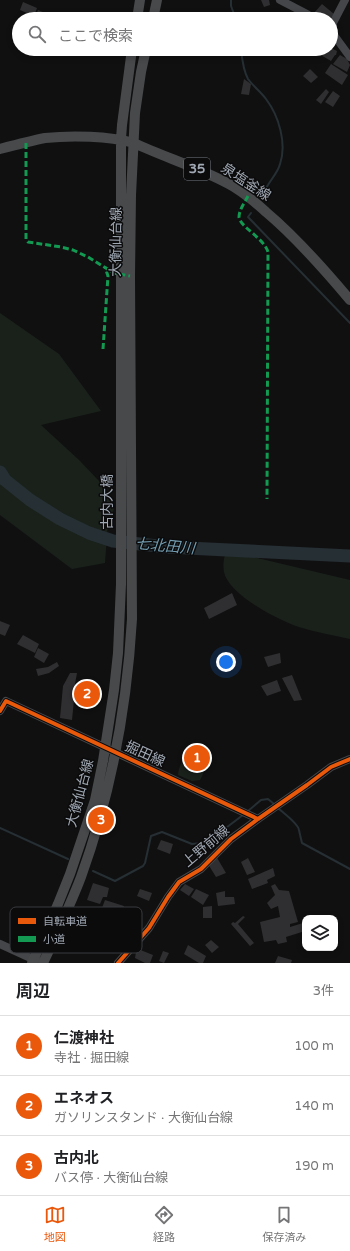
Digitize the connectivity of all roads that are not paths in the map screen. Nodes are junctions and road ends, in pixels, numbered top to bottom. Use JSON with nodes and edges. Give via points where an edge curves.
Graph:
{"nodes":[{"id":1,"x":140,"y":0,"type":"edge"},
{"id":2,"x":157,"y":0,"type":"edge"},
{"id":3,"x":280,"y":0,"type":"edge"},
{"id":4,"x":345,"y":0,"type":"edge"},
{"id":5,"x":138,"y":12,"type":"edge"},
{"id":6,"x":154,"y":12,"type":"edge"},
{"id":7,"x":301,"y":12,"type":"edge"},
{"id":8,"x":338,"y":13,"type":"edge"},
{"id":9,"x":338,"y":40,"type":"edge"},
{"id":10,"x":131,"y":56,"type":"edge"},
{"id":11,"x":145,"y":56,"type":"edge"},
{"id":12,"x":350,"y":57,"type":"edge"},
{"id":13,"x":121,"y":139,"type":"junction"},
{"id":14,"x":134,"y":143,"type":"junction"},
{"id":15,"x":0,"y":149,"type":"edge"},
{"id":16,"x":350,"y":300,"type":"edge"},
{"id":17,"x":121,"y":432,"type":"joint"},
{"id":18,"x":131,"y":437,"type":"joint"},
{"id":19,"x":121,"y":572,"type":"joint"},
{"id":20,"x":132,"y":573,"type":"joint"},
{"id":21,"x":126,"y":584,"type":"junction"},
{"id":22,"x":0,"y":711,"type":"edge"},
{"id":23,"x":105,"y":747,"type":"junction"},
{"id":24,"x":115,"y":752,"type":"junction"},
{"id":25,"x":350,"y":759,"type":"edge"},
{"id":26,"x":254,"y":817,"type":"junction"},
{"id":27,"x":57,"y":907,"type":"edge"},
{"id":28,"x":68,"y":907,"type":"edge"},
{"id":29,"x":142,"y":936,"type":"edge"},
{"id":30,"x":0,"y":944,"type":"edge"},
{"id":31,"x":10,"y":949,"type":"edge"},
{"id":32,"x":19,"y":953,"type":"edge"},
{"id":33,"x":43,"y":953,"type":"edge"},
{"id":34,"x":127,"y":953,"type":"edge"},
{"id":35,"x":38,"y":962,"type":"edge"},
{"id":36,"x":118,"y":963,"type":"edge"}],
"edges":[{"from":1,"to":5,"type":"main road"},
{"from":2,"to":6,"type":"main road"},
{"from":3,"to":7,"type":"street"},
{"from":4,"to":8,"type":"street"},
{"from":9,"to":12,"type":"street"},
{"from":10,"to":13,"type":"main road","name":"大衡仙台線"},
{"from":11,"to":14,"type":"main road","name":"大衡仙台線","via":[[138,92]]},
{"from":13,"to":14,"type":"main road","name":"泉塩釜線","number":"35"},
{"from":13,"to":15,"type":"main road","name":"泉塩釜線","number":"35","via":[[46,138]]},
{"from":13,"to":17,"type":"main road","name":"大衡仙台線"},
{"from":14,"to":16,"type":"main road","name":"泉塩釜線","number":"35","via":[[213,176],[248,196],[302,245]]},
{"from":14,"to":18,"type":"main road","name":"大衡仙台線","via":[[130,276]]},
{"from":17,"to":19,"type":"main road","name":"古内大橋"},
{"from":18,"to":20,"type":"main road","name":"古内大橋"},
{"from":19,"to":21,"type":"main road","name":"大衡仙台線"},
{"from":20,"to":21,"type":"main road","name":"大衡仙台線"},
{"from":21,"to":23,"type":"main road","name":"大衡仙台線"},
{"from":21,"to":24,"type":"main road","name":"大衡仙台線","via":[[132,619],[128,673]]},
{"from":22,"to":23,"type":"street","name":"掘田線","via":[[6,700]]},
{"from":23,"to":24,"type":"street","name":"掘田線"},
{"from":23,"to":27,"type":"main road","name":"大衡仙台線","via":[[95,800]]},
{"from":24,"to":26,"type":"street","name":"掘田線"},
{"from":24,"to":28,"type":"main road","name":"大衡仙台線","via":[[106,798]]},
{"from":25,"to":26,"type":"street","name":"上野前線","via":[[331,766],[280,804]]},
{"from":26,"to":29,"type":"street","name":"上野前線","via":[[201,869],[179,882]]},
{"from":30,"to":31,"type":"street"},
{"from":32,"to":35,"type":"street"},
{"from":33,"to":35,"type":"main road","name":"大衡仙台線"},
{"from":34,"to":36,"type":"street","name":"上野前線"}]}
